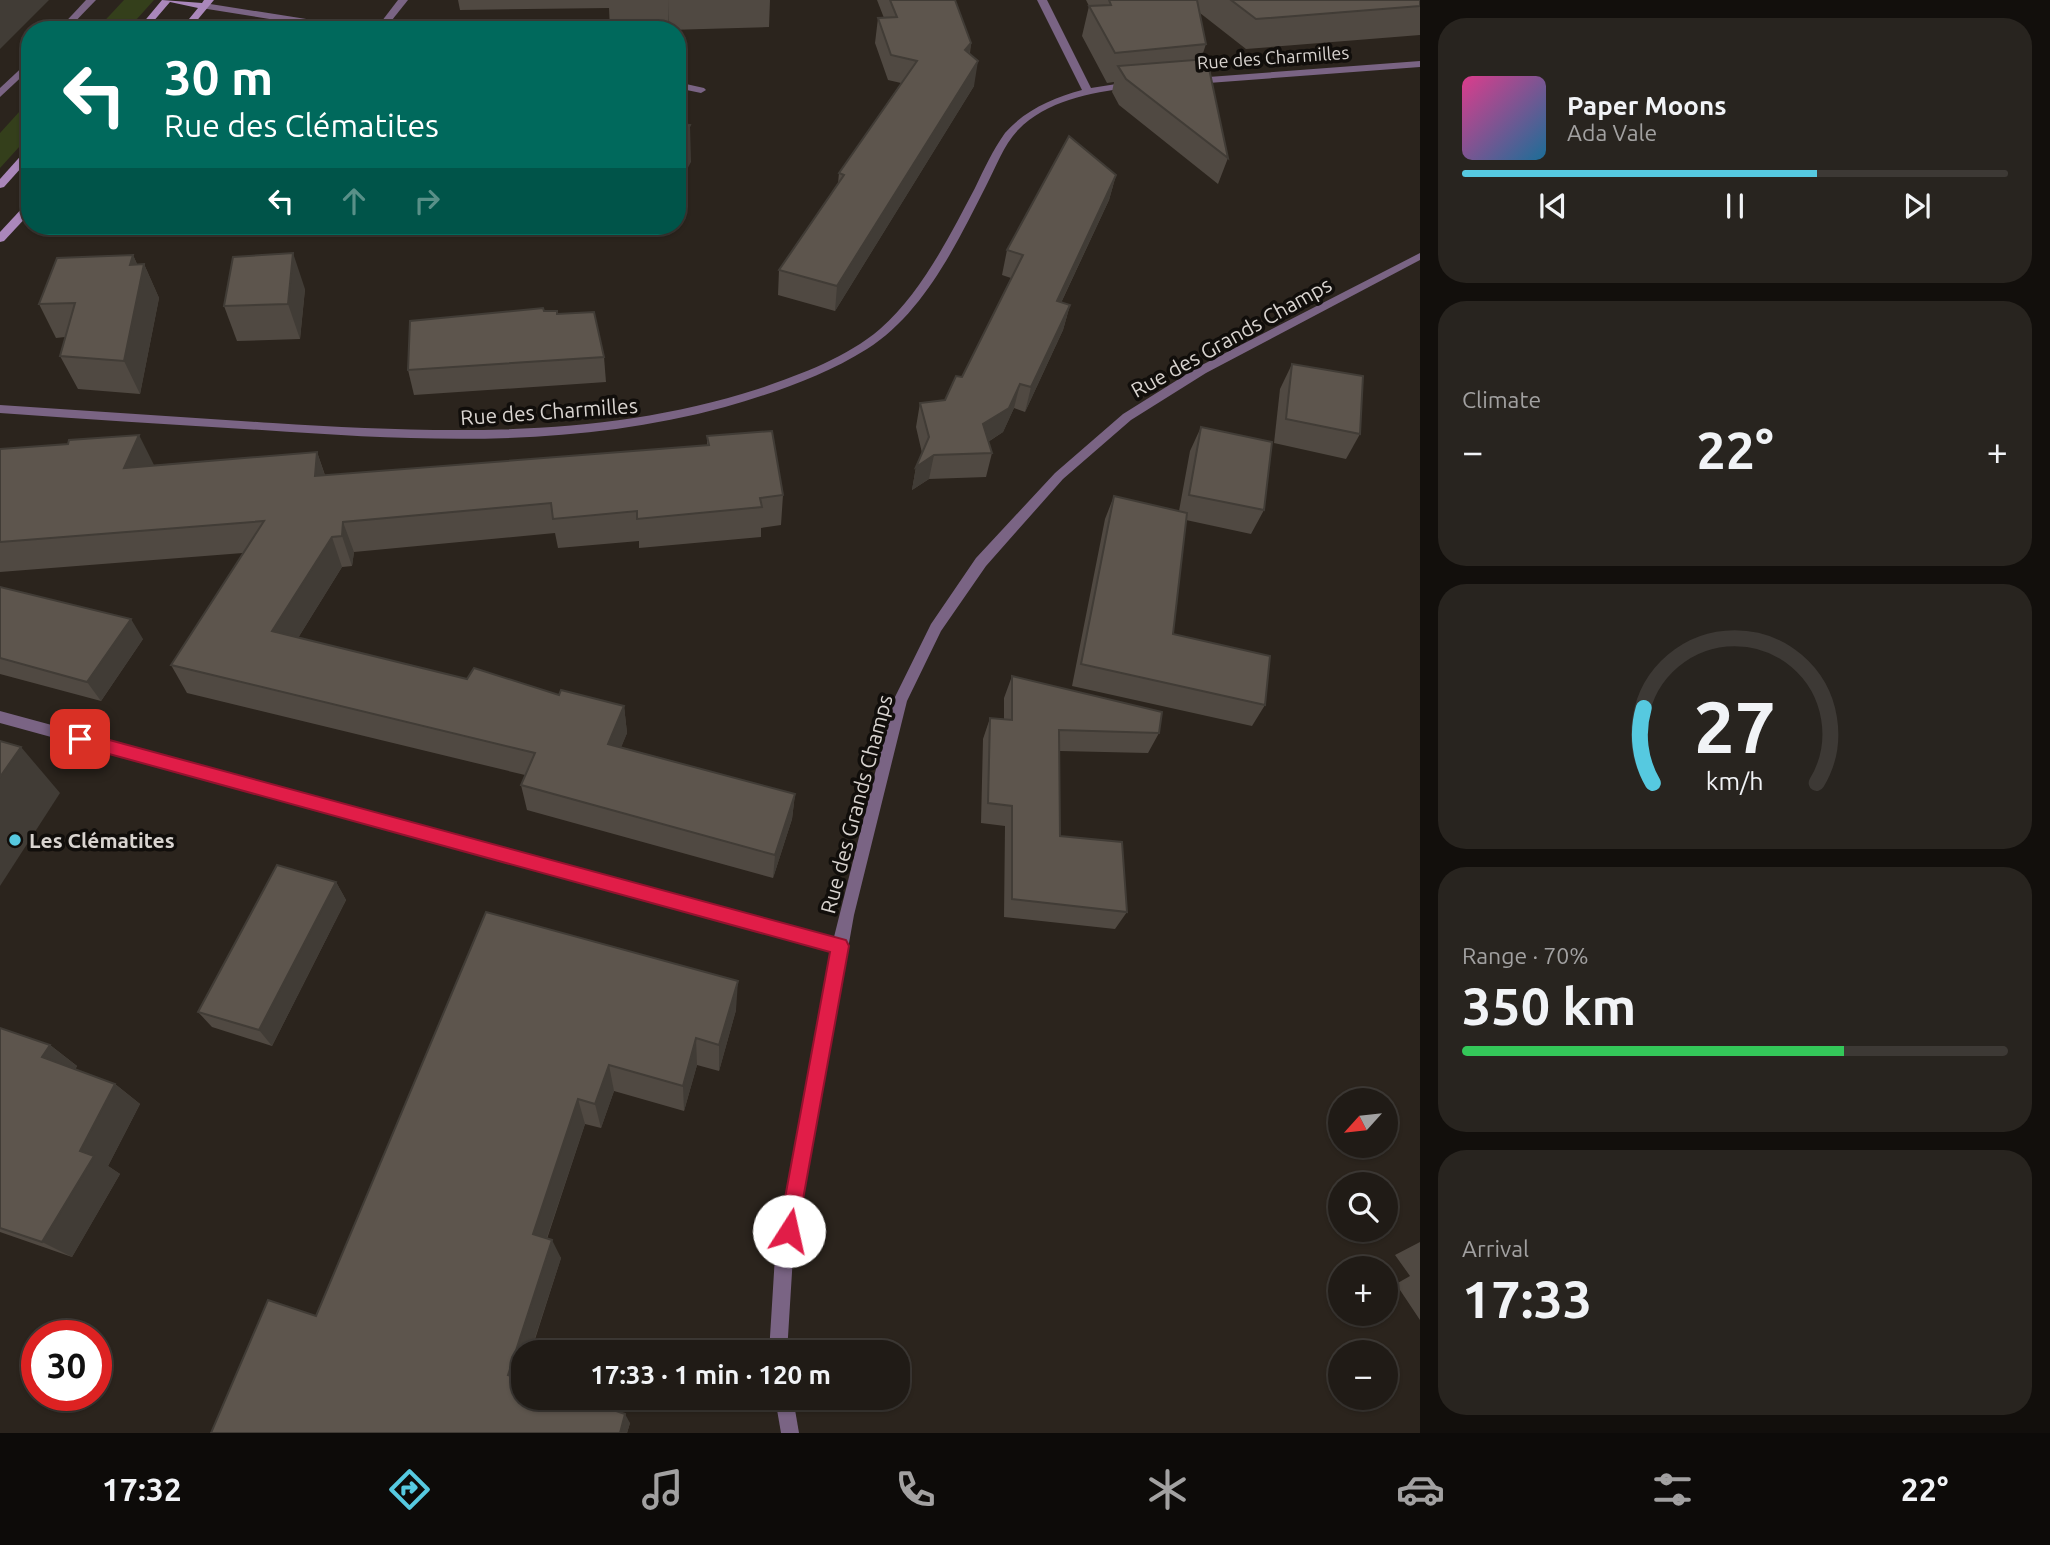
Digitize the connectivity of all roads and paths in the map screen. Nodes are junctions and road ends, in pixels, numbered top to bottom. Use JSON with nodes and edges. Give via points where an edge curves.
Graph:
{"nodes":[{"id":1,"x":90,"y":0,"type":"edge"},
{"id":2,"x":169,"y":0,"type":"edge"},
{"id":3,"x":403,"y":0,"type":"edge"},
{"id":4,"x":1042,"y":0,"type":"edge"},
{"id":5,"x":207,"y":3,"type":"edge"},
{"id":6,"x":70,"y":21,"type":"edge"},
{"id":7,"x":149,"y":21,"type":"edge"},
{"id":8,"x":192,"y":21,"type":"edge"},
{"id":9,"x":307,"y":21,"type":"edge"},
{"id":10,"x":386,"y":21,"type":"edge"},
{"id":11,"x":1420,"y":64,"type":"edge"},
{"id":12,"x":21,"y":72,"type":"edge"},
{"id":13,"x":1188,"y":81,"type":"edge"},
{"id":14,"x":1146,"y":84,"type":"edge"},
{"id":15,"x":686,"y":87,"type":"edge"},
{"id":16,"x":701,"y":90,"type":"dead end"},
{"id":17,"x":1088,"y":92,"type":"junction"},
{"id":18,"x":0,"y":94,"type":"edge"},
{"id":19,"x":21,"y":162,"type":"edge"},
{"id":20,"x":0,"y":185,"type":"edge"},
{"id":21,"x":21,"y":216,"type":"edge"},
{"id":22,"x":0,"y":239,"type":"edge"},
{"id":23,"x":1420,"y":256,"type":"edge"},
{"id":24,"x":0,"y":409,"type":"edge"},
{"id":25,"x":0,"y":717,"type":"edge"},
{"id":26,"x":840,"y":946,"type":"junction"},
{"id":27,"x":779,"y":1340,"type":"edge"},
{"id":28,"x":786,"y":1410,"type":"edge"},
{"id":29,"x":790,"y":1433,"type":"edge"}],
"edges":[{"from":1,"to":6,"type":"street"},
{"from":2,"to":5,"type":"main road"},
{"from":2,"to":7,"type":"main road"},
{"from":3,"to":10,"type":"street"},
{"from":4,"to":17,"type":"street"},
{"from":5,"to":8,"type":"main road"},
{"from":5,"to":9,"type":"street"},
{"from":11,"to":13,"type":"street","name":"Rue des Charmilles"},
{"from":12,"to":18,"type":"street"},
{"from":14,"to":17,"type":"street","name":"Rue des Charmilles"},
{"from":15,"to":16,"type":"street"},
{"from":17,"to":24,"type":"street","name":"Rue des Charmilles","via":[[1052,103],[1020,122],[1001,146],[955,235],[911,301],[869,343],[810,375],[731,401],[648,423],[483,438]]},
{"from":19,"to":20,"type":"main road"},
{"from":21,"to":22,"type":"main road"},
{"from":23,"to":26,"type":"street","name":"Rue des Grands Champs","via":[[1202,370],[1127,417],[1059,476],[981,562],[936,628],[900,701]]},
{"from":25,"to":26,"type":"street"},
{"from":26,"to":27,"type":"street","name":"Rue des Grands Champs","via":[[784,1256]]},
{"from":28,"to":29,"type":"street"}]}
